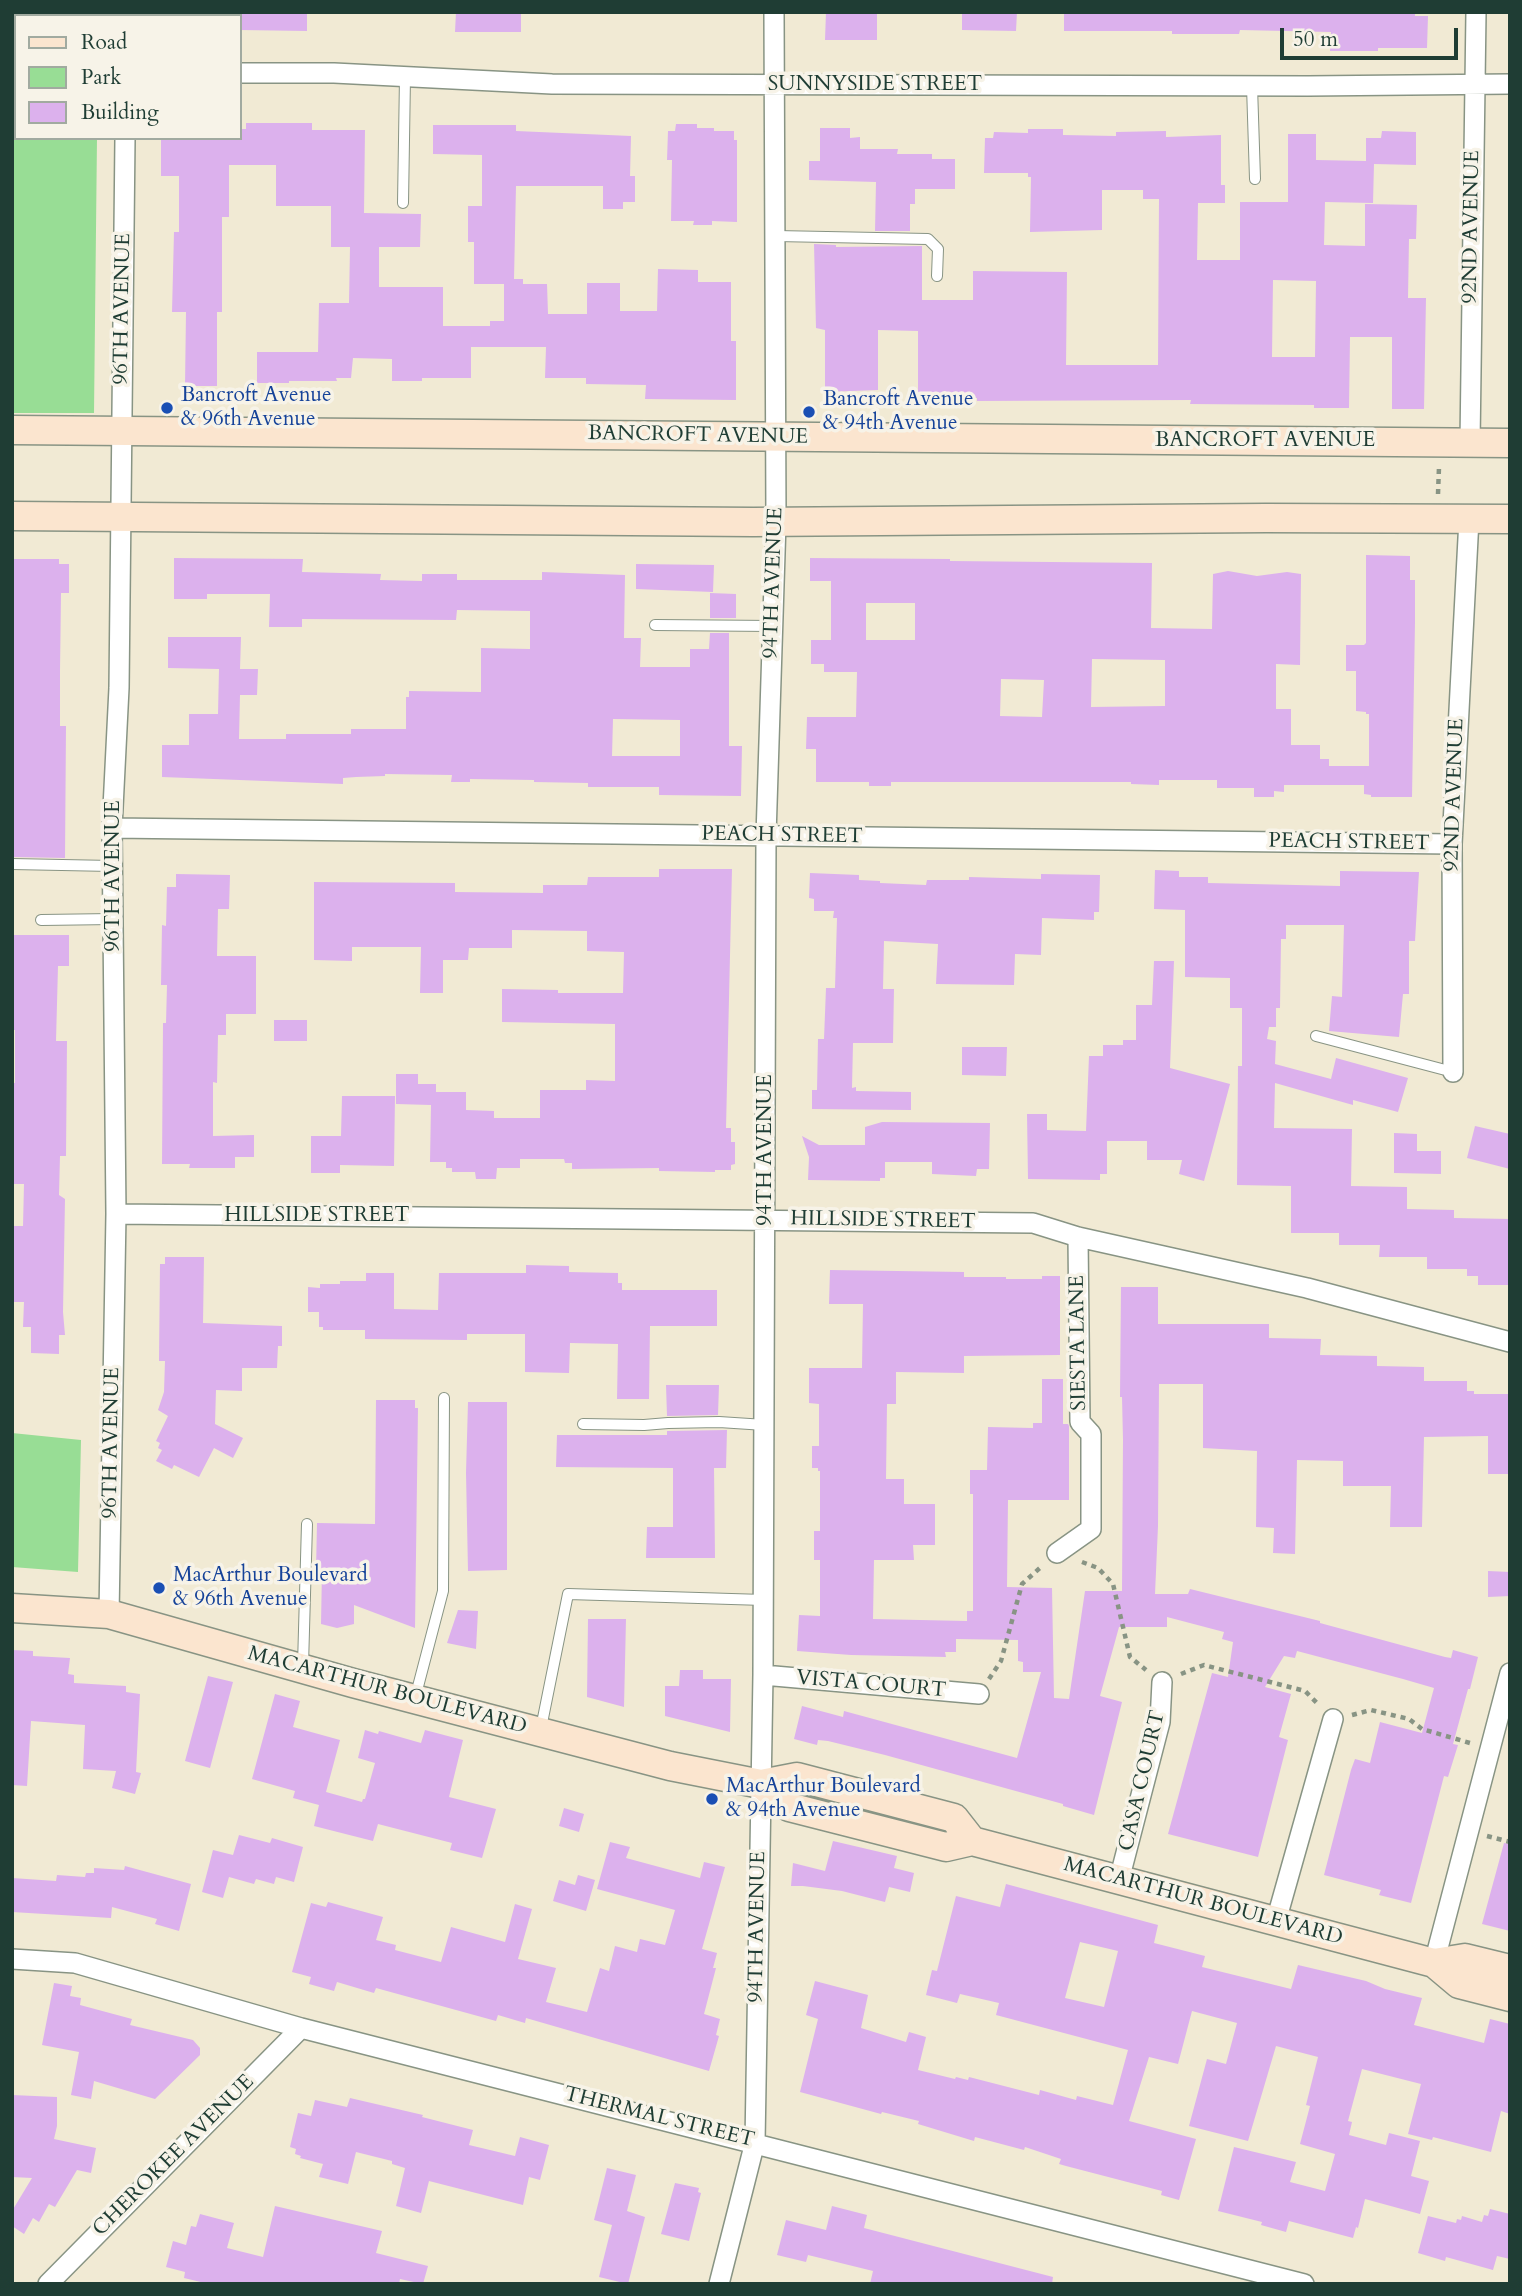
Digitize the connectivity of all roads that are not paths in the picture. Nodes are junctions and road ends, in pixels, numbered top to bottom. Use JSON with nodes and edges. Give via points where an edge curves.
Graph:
{"nodes":[{"id":1,"x":774,"y":12,"type":"edge"},
{"id":2,"x":1476,"y":12,"type":"edge"},
{"id":3,"x":242,"y":73,"type":"edge"},
{"id":4,"x":405,"y":77,"type":"junction"},
{"id":5,"x":1474,"y":84,"type":"junction"},
{"id":6,"x":1510,"y":84,"type":"edge"},
{"id":7,"x":775,"y":85,"type":"junction"},
{"id":8,"x":1252,"y":86,"type":"junction"},
{"id":9,"x":125,"y":140,"type":"edge"},
{"id":10,"x":1255,"y":178,"type":"dead end"},
{"id":11,"x":403,"y":203,"type":"dead end"},
{"id":12,"x":776,"y":236,"type":"junction"},
{"id":13,"x":937,"y":276,"type":"dead end"},
{"id":14,"x":12,"y":429,"type":"edge"},
{"id":15,"x":122,"y":430,"type":"junction"},
{"id":16,"x":776,"y":436,"type":"junction"},
{"id":17,"x":1470,"y":442,"type":"junction"},
{"id":18,"x":1510,"y":443,"type":"edge"},
{"id":19,"x":12,"y":516,"type":"edge"},
{"id":20,"x":121,"y":517,"type":"junction"},
{"id":21,"x":1469,"y":519,"type":"junction"},
{"id":22,"x":1510,"y":519,"type":"edge"},
{"id":23,"x":776,"y":522,"type":"junction"},
{"id":24,"x":655,"y":625,"type":"dead end"},
{"id":25,"x":773,"y":626,"type":"junction"},
{"id":26,"x":112,"y":828,"type":"junction"},
{"id":27,"x":766,"y":836,"type":"junction"},
{"id":28,"x":1452,"y":844,"type":"junction"},
{"id":29,"x":12,"y":864,"type":"edge"},
{"id":30,"x":112,"y":866,"type":"junction"},
{"id":31,"x":113,"y":919,"type":"junction"},
{"id":32,"x":41,"y":920,"type":"dead end"},
{"id":33,"x":1316,"y":1036,"type":"dead end"},
{"id":34,"x":1453,"y":1072,"type":"joint"},
{"id":35,"x":116,"y":1214,"type":"junction"},
{"id":36,"x":766,"y":1220,"type":"junction"},
{"id":37,"x":1078,"y":1237,"type":"junction"},
{"id":38,"x":1510,"y":1342,"type":"edge"},
{"id":39,"x":444,"y":1398,"type":"dead end"},
{"id":40,"x":583,"y":1424,"type":"dead end"},
{"id":41,"x":765,"y":1425,"type":"junction"},
{"id":42,"x":307,"y":1524,"type":"dead end"},
{"id":43,"x":1057,"y":1553,"type":"road end"},
{"id":44,"x":764,"y":1600,"type":"junction"},
{"id":45,"x":12,"y":1608,"type":"edge"},
{"id":46,"x":109,"y":1614,"type":"junction"},
{"id":47,"x":303,"y":1669,"type":"junction"},
{"id":48,"x":1510,"y":1673,"type":"edge"},
{"id":49,"x":763,"y":1675,"type":"junction"},
{"id":50,"x":1162,"y":1682,"type":"road end"},
{"id":51,"x":979,"y":1694,"type":"road end"},
{"id":52,"x":414,"y":1699,"type":"junction"},
{"id":53,"x":1333,"y":1719,"type":"road end"},
{"id":54,"x":541,"y":1732,"type":"junction"},
{"id":55,"x":761,"y":1784,"type":"junction"},
{"id":56,"x":1119,"y":1880,"type":"junction"},
{"id":57,"x":1276,"y":1921,"type":"junction"},
{"id":58,"x":12,"y":1959,"type":"edge"},
{"id":59,"x":1434,"y":1963,"type":"junction"},
{"id":60,"x":1510,"y":1969,"type":"edge"},
{"id":61,"x":1510,"y":1997,"type":"edge"},
{"id":62,"x":301,"y":2028,"type":"junction"},
{"id":63,"x":755,"y":2142,"type":"junction"},
{"id":64,"x":48,"y":2284,"type":"edge"},
{"id":65,"x":719,"y":2284,"type":"edge"},
{"id":66,"x":1304,"y":2284,"type":"edge"}],
"edges":[{"from":1,"to":7,"type":"street","name":"94TH AVENUE"},
{"from":2,"to":5,"type":"street","name":"92ND AVENUE"},
{"from":3,"to":4,"type":"street","name":"SUNNYSIDE STREET"},
{"from":4,"to":7,"type":"street","name":"SUNNYSIDE STREET"},
{"from":4,"to":11,"type":"lane"},
{"from":5,"to":6,"type":"street","name":"SUNNYSIDE STREET"},
{"from":5,"to":8,"type":"street","name":"SUNNYSIDE STREET"},
{"from":5,"to":17,"type":"street","name":"92ND AVENUE"},
{"from":7,"to":8,"type":"street","name":"SUNNYSIDE STREET"},
{"from":7,"to":12,"type":"street","name":"94TH AVENUE"},
{"from":8,"to":10,"type":"lane"},
{"from":9,"to":15,"type":"street","name":"96TH AVENUE"},
{"from":12,"to":13,"type":"lane","via":[[928,239],[938,249]]},
{"from":12,"to":16,"type":"street","name":"94TH AVENUE"},
{"from":14,"to":15,"type":"main road","name":"BANCROFT AVENUE"},
{"from":15,"to":16,"type":"main road","name":"BANCROFT AVENUE"},
{"from":15,"to":20,"type":"street","name":"96TH AVENUE"},
{"from":16,"to":17,"type":"main road","name":"BANCROFT AVENUE"},
{"from":16,"to":23,"type":"street","name":"94TH AVENUE"},
{"from":17,"to":18,"type":"main road","name":"BANCROFT AVENUE"},
{"from":19,"to":20,"type":"main road"},
{"from":20,"to":23,"type":"main road"},
{"from":20,"to":26,"type":"street","name":"96TH AVENUE"},
{"from":21,"to":22,"type":"main road"},
{"from":21,"to":23,"type":"main road"},
{"from":21,"to":28,"type":"street","name":"92ND AVENUE"},
{"from":23,"to":25,"type":"street","name":"94TH AVENUE"},
{"from":24,"to":25,"type":"lane"},
{"from":25,"to":27,"type":"street","name":"94TH AVENUE"},
{"from":26,"to":27,"type":"street","name":"PEACH STREET"},
{"from":26,"to":30,"type":"street","name":"96TH AVENUE"},
{"from":27,"to":28,"type":"street","name":"PEACH STREET"},
{"from":27,"to":36,"type":"street","name":"94TH AVENUE"},
{"from":28,"to":34,"type":"street","name":"92ND AVENUE"},
{"from":29,"to":30,"type":"lane"},
{"from":30,"to":31,"type":"street","name":"96TH AVENUE"},
{"from":31,"to":32,"type":"lane"},
{"from":31,"to":35,"type":"street","name":"96TH AVENUE"},
{"from":33,"to":34,"type":"lane"},
{"from":35,"to":36,"type":"street","name":"HILLSIDE STREET"},
{"from":35,"to":46,"type":"street","name":"96TH AVENUE"},
{"from":36,"to":37,"type":"street","name":"HILLSIDE STREET","via":[[1033,1223]]},
{"from":36,"to":41,"type":"street","name":"94TH AVENUE"},
{"from":37,"to":38,"type":"street","name":"HILLSIDE STREET","via":[[1307,1288]]},
{"from":37,"to":43,"type":"street","name":"SIESTA LANE","via":[[1080,1422],[1091,1434],[1091,1529]]},
{"from":39,"to":52,"type":"lane","via":[[443,1591]]},
{"from":40,"to":41,"type":"lane"},
{"from":41,"to":44,"type":"street","name":"94TH AVENUE"},
{"from":42,"to":47,"type":"lane"},
{"from":44,"to":49,"type":"street","name":"94TH AVENUE"},
{"from":44,"to":54,"type":"lane","via":[[568,1594]]},
{"from":45,"to":46,"type":"main road","name":"MACARTHUR BOULEVARD"},
{"from":46,"to":47,"type":"main road","name":"MACARTHUR BOULEVARD"},
{"from":47,"to":52,"type":"main road","name":"MACARTHUR BOULEVARD"},
{"from":48,"to":59,"type":"street"},
{"from":49,"to":51,"type":"street","name":"VISTA COURT"},
{"from":49,"to":55,"type":"street","name":"94TH AVENUE"},
{"from":50,"to":56,"type":"street","name":"CASA COURT","via":[[1160,1722]]},
{"from":52,"to":54,"type":"main road","name":"MACARTHUR BOULEVARD"},
{"from":53,"to":57,"type":"street"},
{"from":54,"to":55,"type":"main road","name":"MACARTHUR BOULEVARD"},
{"from":55,"to":56,"type":"main road","name":"MACARTHUR BOULEVARD","via":[[789,1807],[946,1847],[972,1841]]},
{"from":55,"to":63,"type":"street","name":"94TH AVENUE"},
{"from":56,"to":57,"type":"main road","name":"MACARTHUR BOULEVARD"},
{"from":57,"to":59,"type":"main road","name":"MACARTHUR BOULEVARD"},
{"from":58,"to":62,"type":"street","name":"THERMAL STREET","via":[[75,1963]]},
{"from":59,"to":60,"type":"main road","name":"MACARTHUR BOULEVARD","via":[[1465,1958]]},
{"from":59,"to":61,"type":"main road","name":"MACARTHUR BOULEVARD","via":[[1459,1984]]},
{"from":62,"to":63,"type":"street","name":"THERMAL STREET"},
{"from":62,"to":64,"type":"street","name":"CHEROKEE AVENUE"},
{"from":63,"to":65,"type":"street","name":"94TH AVENUE"},
{"from":63,"to":66,"type":"street","name":"THERMAL STREET"}]}
